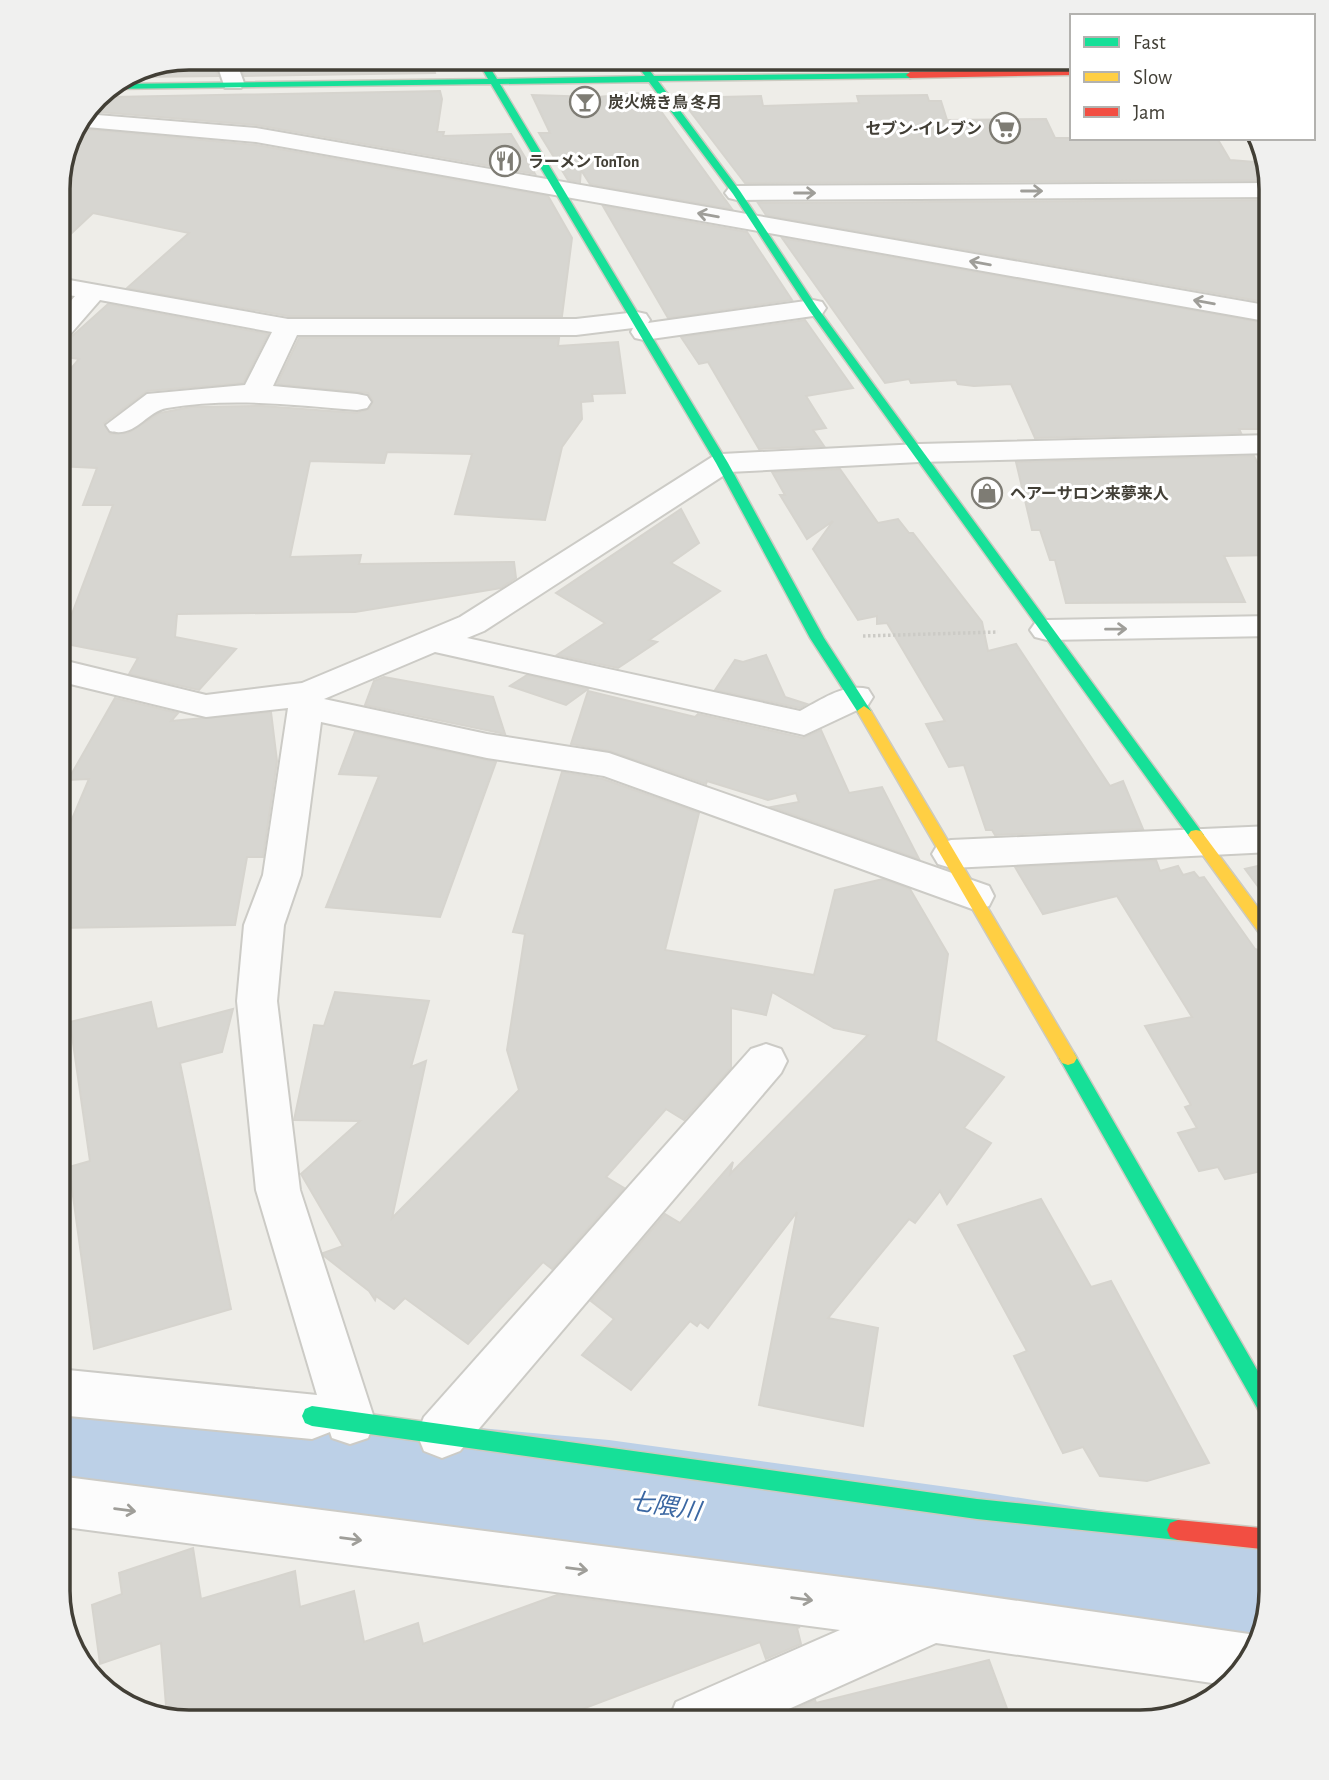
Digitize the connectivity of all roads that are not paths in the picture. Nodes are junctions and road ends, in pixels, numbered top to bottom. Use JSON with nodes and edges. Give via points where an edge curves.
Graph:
{"nodes":[{"id":1,"x":229,"y":70,"type":"edge"},
{"id":2,"x":488,"y":70,"type":"edge"},
{"id":3,"x":645,"y":70,"type":"edge"},
{"id":4,"x":1070,"y":72,"type":"edge"},
{"id":5,"x":650,"y":77,"type":"junction"},
{"id":6,"x":494,"y":80,"type":"junction"},
{"id":7,"x":233,"y":83,"type":"junction"},
{"id":8,"x":130,"y":86,"type":"edge"},
{"id":9,"x":92,"y":121,"type":"edge"},
{"id":10,"x":558,"y":188,"type":"junction"},
{"id":11,"x":1259,"y":190,"type":"edge"},
{"id":12,"x":737,"y":193,"type":"junction"},
{"id":13,"x":754,"y":223,"type":"junction"},
{"id":14,"x":70,"y":287,"type":"edge"},
{"id":15,"x":94,"y":290,"type":"junction"},
{"id":16,"x":813,"y":308,"type":"junction"},
{"id":17,"x":1259,"y":312,"type":"edge"},
{"id":18,"x":70,"y":318,"type":"edge"},
{"id":19,"x":640,"y":326,"type":"junction"},
{"id":20,"x":288,"y":327,"type":"junction"},
{"id":21,"x":258,"y":393,"type":"junction"},
{"id":22,"x":357,"y":402,"type":"dead end"},
{"id":23,"x":120,"y":425,"type":"dead end"},
{"id":24,"x":1259,"y":444,"type":"edge"},
{"id":25,"x":919,"y":453,"type":"junction"},
{"id":26,"x":722,"y":463,"type":"junction"},
{"id":27,"x":1259,"y":626,"type":"edge"},
{"id":28,"x":1047,"y":630,"type":"junction"},
{"id":29,"x":436,"y":642,"type":"junction"},
{"id":30,"x":70,"y":673,"type":"edge"},
{"id":31,"x":856,"y":697,"type":"junction"},
{"id":32,"x":306,"y":700,"type":"junction"},
{"id":33,"x":1259,"y":839,"type":"edge"},
{"id":34,"x":1202,"y":841,"type":"junction"},
{"id":35,"x":951,"y":854,"type":"junction"},
{"id":36,"x":975,"y":896,"type":"junction"},
{"id":37,"x":1259,"y":920,"type":"edge"},
{"id":38,"x":766,"y":1061,"type":"dead end"},
{"id":39,"x":1259,"y":1392,"type":"edge"},
{"id":40,"x":70,"y":1393,"type":"edge"},
{"id":41,"x":331,"y":1418,"type":"junction"},
{"id":42,"x":442,"y":1434,"type":"junction"},
{"id":43,"x":70,"y":1503,"type":"edge"},
{"id":44,"x":1259,"y":1539,"type":"edge"},
{"id":45,"x":935,"y":1616,"type":"junction"},
{"id":46,"x":1237,"y":1659,"type":"edge"},
{"id":47,"x":723,"y":1710,"type":"edge"}],
"edges":[{"from":1,"to":7,"type":"street"},
{"from":2,"to":6,"type":"street"},
{"from":3,"to":5,"type":"street"},
{"from":4,"to":5,"type":"street"},
{"from":5,"to":6,"type":"street"},
{"from":5,"to":12,"type":"street"},
{"from":6,"to":7,"type":"street"},
{"from":6,"to":10,"type":"street"},
{"from":7,"to":8,"type":"street"},
{"from":9,"to":10,"type":"street","via":[[256,135]]},
{"from":13,"to":10,"type":"street","one_way":true},
{"from":10,"to":19,"type":"street"},
{"from":12,"to":11,"type":"street","one_way":true},
{"from":12,"to":13,"type":"street"},
{"from":13,"to":16,"type":"street"},
{"from":17,"to":13,"type":"street","one_way":true},
{"from":14,"to":15,"type":"street"},
{"from":15,"to":18,"type":"street"},
{"from":15,"to":20,"type":"street"},
{"from":16,"to":19,"type":"street"},
{"from":16,"to":25,"type":"street"},
{"from":19,"to":20,"type":"street"},
{"from":19,"to":26,"type":"street"},
{"from":20,"to":21,"type":"street"},
{"from":21,"to":22,"type":"street"},
{"from":21,"to":23,"type":"street","via":[[157,400]]},
{"from":24,"to":25,"type":"street"},
{"from":25,"to":26,"type":"street"},
{"from":25,"to":28,"type":"street"},
{"from":26,"to":29,"type":"street","via":[[472,624]]},
{"from":26,"to":31,"type":"street","via":[[817,638]]},
{"from":28,"to":27,"type":"street","one_way":true},
{"from":28,"to":34,"type":"street"},
{"from":29,"to":31,"type":"street","via":[[804,723]]},
{"from":29,"to":32,"type":"street"},
{"from":30,"to":32,"type":"street","via":[[206,706]]},
{"from":31,"to":35,"type":"street"},
{"from":32,"to":36,"type":"street","via":[[487,746],[609,765]]},
{"from":32,"to":41,"type":"street","via":[[282,875],[264,925],[257,1001],[278,1190]]},
{"from":33,"to":34,"type":"street"},
{"from":34,"to":35,"type":"street"},
{"from":34,"to":37,"type":"street"},
{"from":35,"to":36,"type":"street"},
{"from":36,"to":39,"type":"street"},
{"from":38,"to":42,"type":"street"},
{"from":40,"to":41,"type":"street"},
{"from":41,"to":42,"type":"street"},
{"from":42,"to":44,"type":"street","via":[[977,1509]]},
{"from":43,"to":45,"type":"street","one_way":true},
{"from":45,"to":46,"type":"street"},
{"from":45,"to":47,"type":"street"}]}
